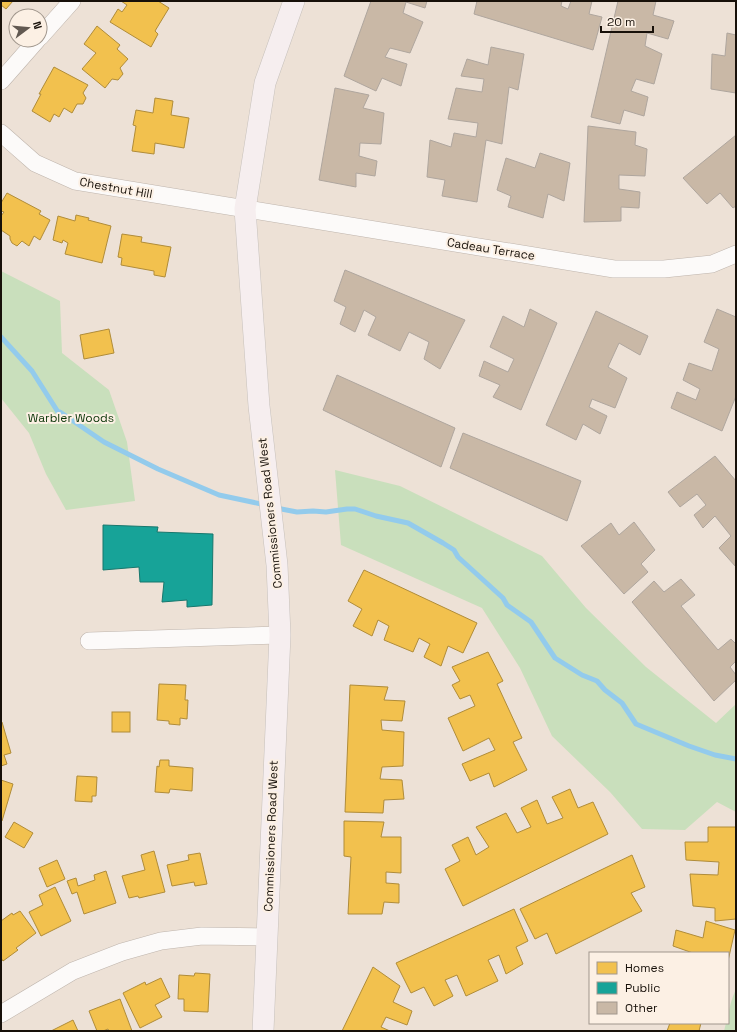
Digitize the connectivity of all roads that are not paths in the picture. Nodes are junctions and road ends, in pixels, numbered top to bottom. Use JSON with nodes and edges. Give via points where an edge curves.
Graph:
{"nodes":[{"id":1,"x":72,"y":1,"type":"edge"},
{"id":2,"x":294,"y":1,"type":"edge"},
{"id":3,"x":48,"y":28,"type":"edge"},
{"id":4,"x":30,"y":48,"type":"edge"},
{"id":5,"x":1,"y":81,"type":"edge"},
{"id":6,"x":1,"y":134,"type":"edge"},
{"id":7,"x":245,"y":209,"type":"junction"},
{"id":8,"x":736,"y":254,"type":"edge"},
{"id":9,"x":280,"y":635,"type":"junction"},
{"id":10,"x":89,"y":641,"type":"dead end"},
{"id":11,"x":268,"y":937,"type":"junction"},
{"id":12,"x":1,"y":1014,"type":"edge"},
{"id":13,"x":263,"y":1031,"type":"edge"}],
"edges":[{"from":1,"to":3,"type":"street"},
{"from":2,"to":7,"type":"main road","name":"Commissioners Road West","via":[[265,84]]},
{"from":4,"to":5,"type":"street"},
{"from":6,"to":7,"type":"street","name":"Chestnut Hill","via":[[35,163],[74,181]]},
{"from":7,"to":8,"type":"street","name":"Cadeau Terrace","via":[[614,269],[664,269],[712,264]]},
{"from":7,"to":9,"type":"main road","name":"Commissioners Road West","via":[[259,400],[277,564]]},
{"from":9,"to":10,"type":"street"},
{"from":9,"to":11,"type":"main road","name":"Commissioners Road West"},
{"from":11,"to":12,"type":"street","via":[[202,936],[161,941],[128,950],[73,971]]},
{"from":11,"to":13,"type":"main road","name":"Commissioners Road West"}]}
